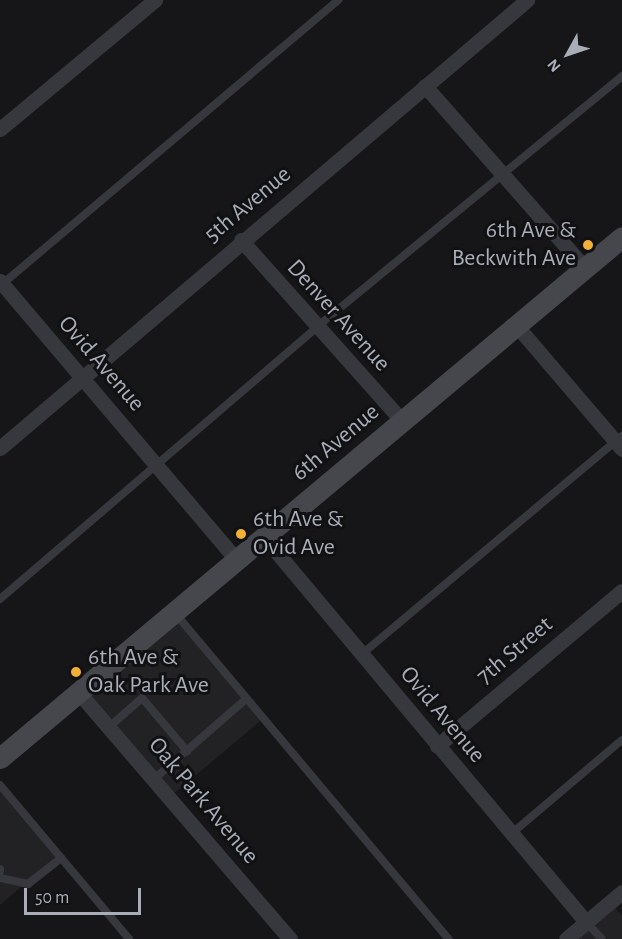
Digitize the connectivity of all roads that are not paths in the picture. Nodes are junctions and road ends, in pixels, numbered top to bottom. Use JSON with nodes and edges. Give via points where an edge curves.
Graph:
{"nodes":[{"id":1,"x":155,"y":0,"type":"edge"},
{"id":2,"x":338,"y":0,"type":"edge"},
{"id":3,"x":527,"y":0,"type":"edge"},
{"id":4,"x":622,"y":76,"type":"edge"},
{"id":5,"x":424,"y":86,"type":"junction"},
{"id":6,"x":0,"y":129,"type":"edge"},
{"id":7,"x":502,"y":174,"type":"junction"},
{"id":8,"x":622,"y":237,"type":"edge"},
{"id":9,"x":240,"y":240,"type":"junction"},
{"id":10,"x":585,"y":268,"type":"junction"},
{"id":11,"x":1,"y":284,"type":"edge"},
{"id":12,"x":516,"y":325,"type":"junction"},
{"id":13,"x":318,"y":326,"type":"junction"},
{"id":14,"x":84,"y":378,"type":"junction"},
{"id":15,"x":402,"y":421,"type":"junction"},
{"id":16,"x":620,"y":442,"type":"edge"},
{"id":17,"x":0,"y":448,"type":"edge"},
{"id":18,"x":158,"y":466,"type":"junction"},
{"id":19,"x":264,"y":537,"type":"junction"},
{"id":20,"x":237,"y":560,"type":"junction"},
{"id":21,"x":622,"y":591,"type":"edge"},
{"id":22,"x":0,"y":599,"type":"edge"},
{"id":23,"x":174,"y":612,"type":"junction"},
{"id":24,"x":362,"y":654,"type":"junction"},
{"id":25,"x":80,"y":694,"type":"junction"},
{"id":26,"x":246,"y":699,"type":"junction"},
{"id":27,"x":109,"y":727,"type":"junction"},
{"id":28,"x":622,"y":740,"type":"edge"},
{"id":29,"x":437,"y":746,"type":"junction"},
{"id":30,"x":187,"y":751,"type":"junction"},
{"id":31,"x":0,"y":758,"type":"edge"},
{"id":32,"x":154,"y":779,"type":"junction"},
{"id":33,"x":0,"y":785,"type":"edge"},
{"id":34,"x":511,"y":834,"type":"junction"},
{"id":35,"x":61,"y":858,"type":"junction"},
{"id":36,"x":0,"y":878,"type":"edge"},
{"id":37,"x":622,"y":892,"type":"edge"},
{"id":38,"x":586,"y":922,"type":"junction"},
{"id":39,"x":129,"y":939,"type":"edge"},
{"id":40,"x":290,"y":939,"type":"edge"},
{"id":41,"x":449,"y":939,"type":"edge"},
{"id":42,"x":566,"y":939,"type":"edge"},
{"id":43,"x":602,"y":939,"type":"edge"}],
"edges":[{"from":1,"to":6,"type":"street"},
{"from":2,"to":11,"type":"lane"},
{"from":3,"to":5,"type":"street","name":"5th Avenue"},
{"from":4,"to":7,"type":"lane"},
{"from":5,"to":7,"type":"street"},
{"from":5,"to":9,"type":"street","name":"5th Avenue"},
{"from":7,"to":10,"type":"street"},
{"from":7,"to":13,"type":"lane"},
{"from":8,"to":10,"type":"main road","name":"6th Avenue"},
{"from":9,"to":13,"type":"street","name":"Denver Avenue"},
{"from":9,"to":14,"type":"street","name":"5th Avenue"},
{"from":10,"to":12,"type":"main road","name":"6th Avenue"},
{"from":11,"to":14,"type":"street","name":"Ovid Avenue"},
{"from":12,"to":15,"type":"main road","name":"6th Avenue"},
{"from":12,"to":16,"type":"street"},
{"from":13,"to":15,"type":"street","name":"Denver Avenue"},
{"from":13,"to":18,"type":"lane"},
{"from":14,"to":17,"type":"street","name":"5th Avenue"},
{"from":14,"to":18,"type":"street","name":"Ovid Avenue"},
{"from":15,"to":19,"type":"main road","name":"6th Avenue"},
{"from":16,"to":24,"type":"lane"},
{"from":18,"to":20,"type":"street","name":"Ovid Avenue"},
{"from":18,"to":22,"type":"lane"},
{"from":19,"to":20,"type":"main road","name":"6th Avenue"},
{"from":19,"to":24,"type":"street","name":"Ovid Avenue"},
{"from":20,"to":23,"type":"main road","name":"6th Avenue"},
{"from":21,"to":29,"type":"street","name":"7th Street"},
{"from":23,"to":25,"type":"main road","name":"6th Avenue"},
{"from":23,"to":26,"type":"lane"},
{"from":24,"to":29,"type":"street","name":"Ovid Avenue"},
{"from":25,"to":27,"type":"street","name":"Oak Park Avenue"},
{"from":25,"to":31,"type":"main road","name":"6th Avenue"},
{"from":26,"to":30,"type":"lane"},
{"from":26,"to":41,"type":"lane"},
{"from":27,"to":30,"type":"lane","via":[[142,698]]},
{"from":27,"to":32,"type":"street","name":"Oak Park Avenue"},
{"from":28,"to":34,"type":"lane"},
{"from":29,"to":34,"type":"street","name":"Ovid Avenue"},
{"from":30,"to":32,"type":"lane"},
{"from":32,"to":40,"type":"street","name":"Oak Park Avenue"},
{"from":33,"to":35,"type":"lane"},
{"from":34,"to":38,"type":"street","name":"Ovid Avenue"},
{"from":35,"to":36,"type":"lane","via":[[28,884]]},
{"from":35,"to":39,"type":"lane"},
{"from":37,"to":38,"type":"street"},
{"from":38,"to":42,"type":"street"},
{"from":38,"to":43,"type":"lane"}]}
